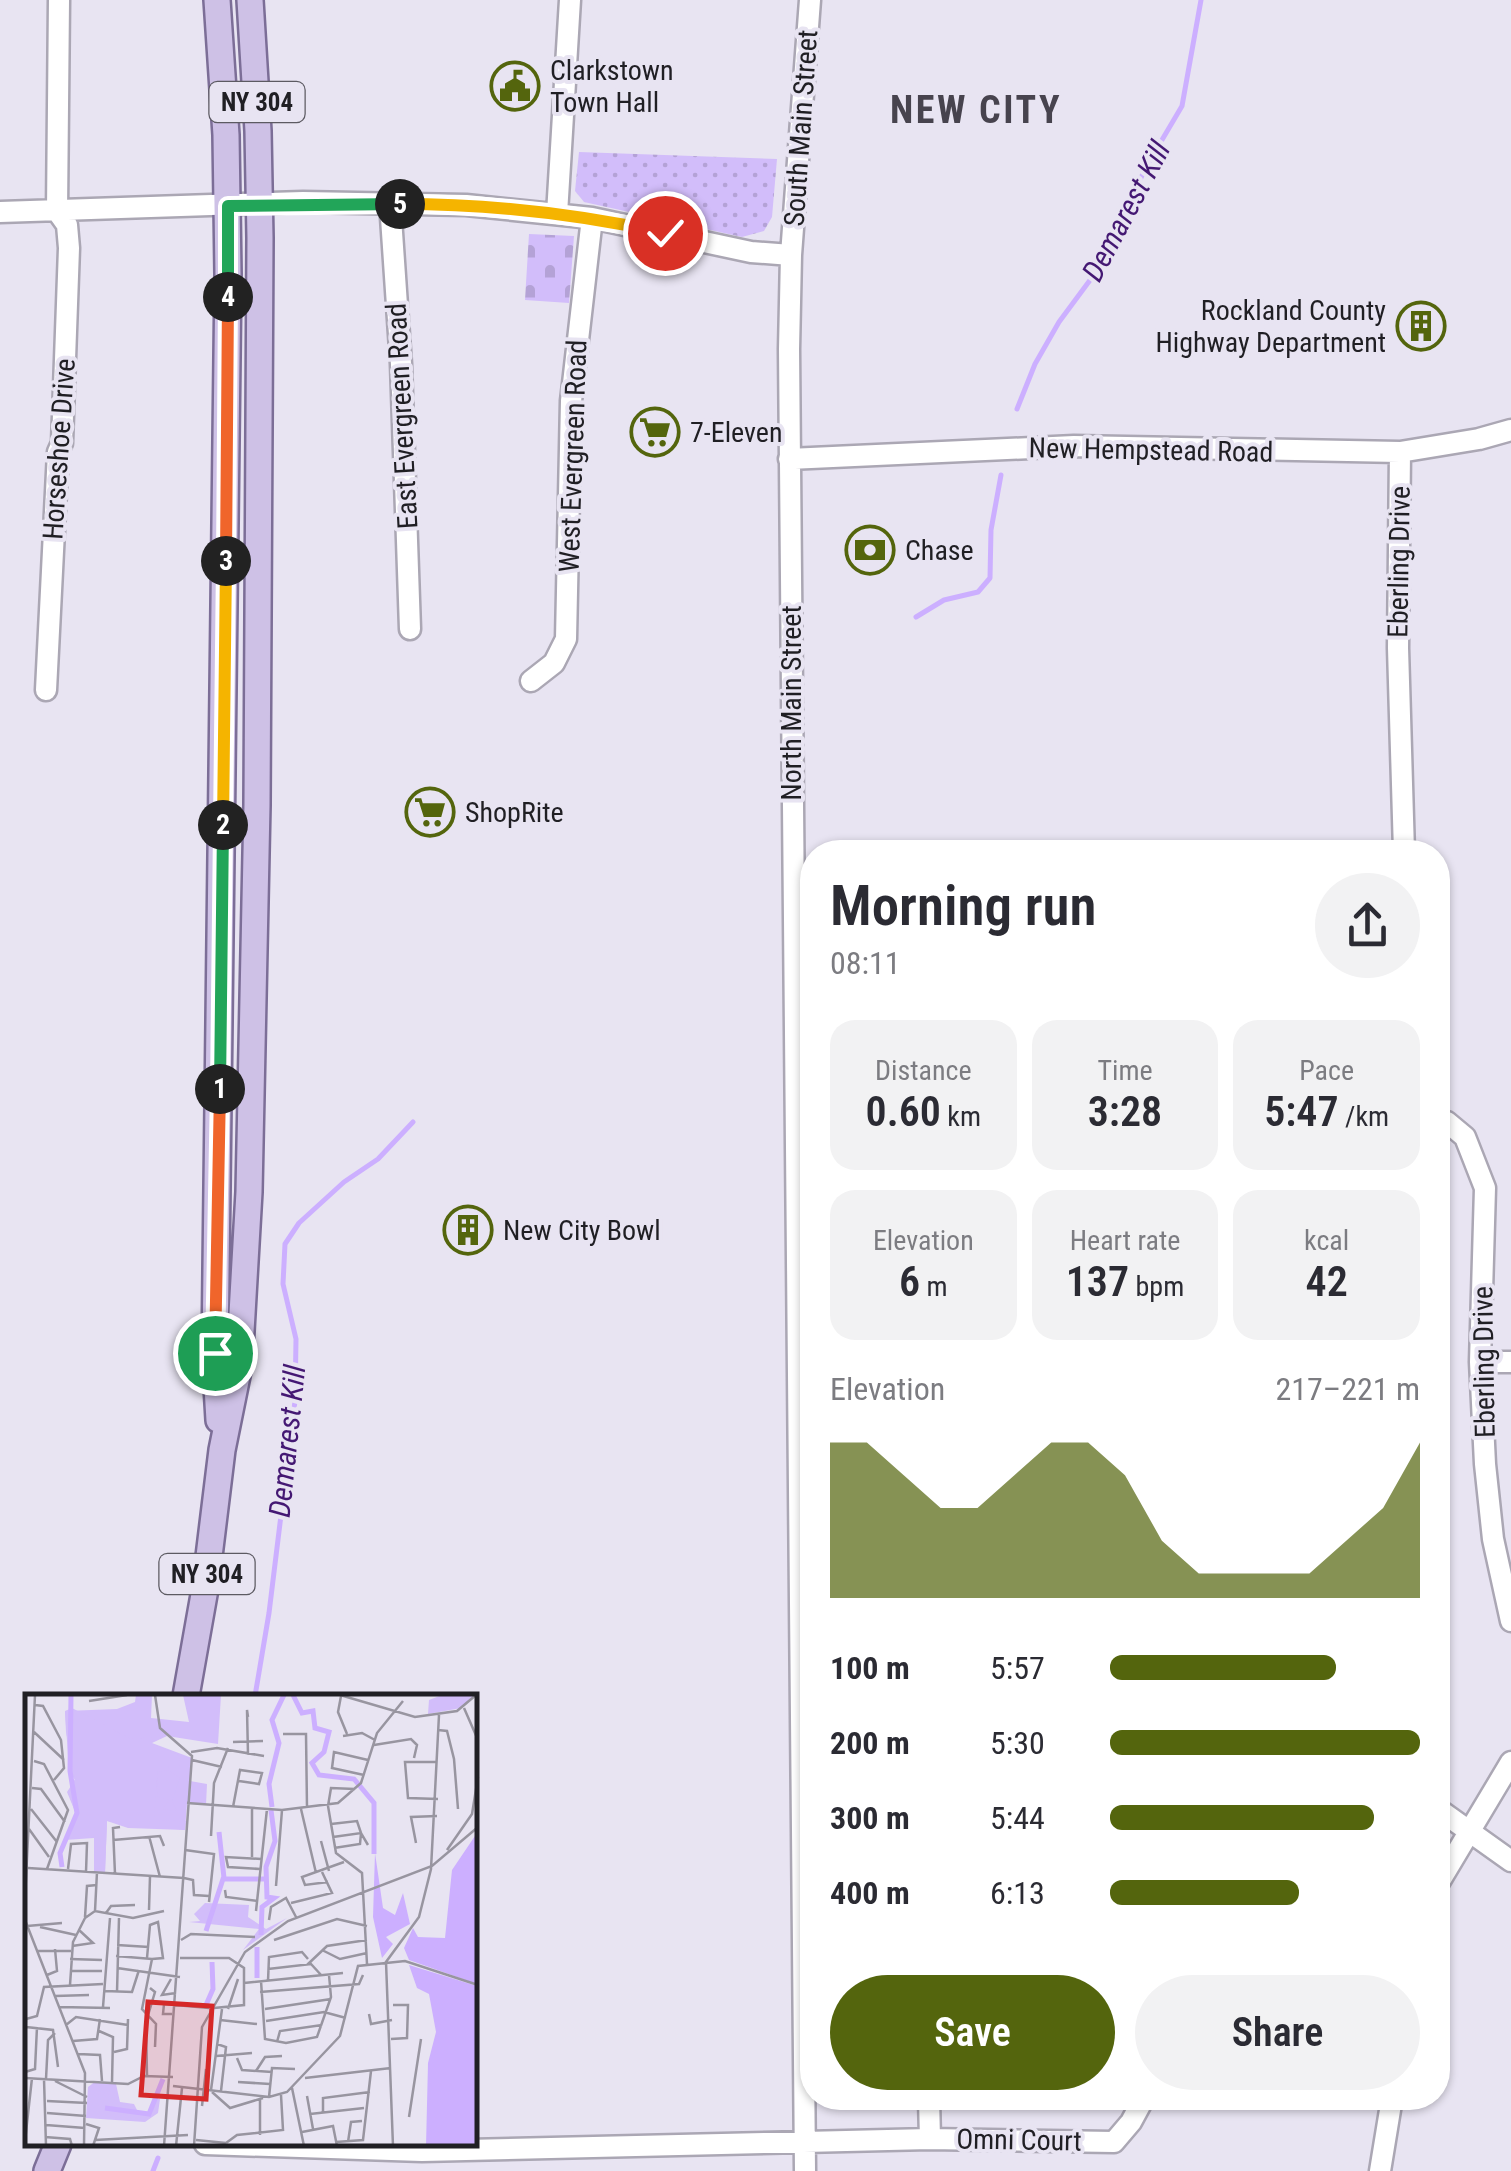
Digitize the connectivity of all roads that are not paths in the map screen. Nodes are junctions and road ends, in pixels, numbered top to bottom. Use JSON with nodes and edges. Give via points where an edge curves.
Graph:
{"nodes":[{"id":1,"x":60,"y":0,"type":"edge"},
{"id":2,"x":217,"y":0,"type":"edge"},
{"id":3,"x":250,"y":0,"type":"edge"},
{"id":4,"x":570,"y":0,"type":"edge"},
{"id":5,"x":810,"y":0,"type":"edge"},
{"id":6,"x":260,"y":204,"type":"junction"},
{"id":7,"x":390,"y":204,"type":"junction"},
{"id":8,"x":228,"y":206,"type":"junction"},
{"id":9,"x":57,"y":210,"type":"junction"},
{"id":10,"x":0,"y":212,"type":"edge"},
{"id":11,"x":557,"y":214,"type":"junction"},
{"id":12,"x":592,"y":218,"type":"junction"},
{"id":13,"x":791,"y":255,"type":"junction"},
{"id":14,"x":1511,"y":430,"type":"edge"},
{"id":15,"x":1400,"y":452,"type":"junction"},
{"id":16,"x":789,"y":459,"type":"junction"},
{"id":17,"x":410,"y":629,"type":"dead end"},
{"id":18,"x":530,"y":680,"type":"dead end"},
{"id":19,"x":46,"y":690,"type":"dead end"},
{"id":20,"x":1404,"y":840,"type":"edge"},
{"id":21,"x":800,"y":1058,"type":"edge"},
{"id":22,"x":1450,"y":1125,"type":"edge"},
{"id":23,"x":1480,"y":1362,"type":"junction"},
{"id":24,"x":1511,"y":1362,"type":"edge"},
{"id":25,"x":222,"y":1450,"type":"junction"},
{"id":26,"x":1511,"y":1621,"type":"edge"},
{"id":27,"x":186,"y":1694,"type":"edge"},
{"id":28,"x":1511,"y":1762,"type":"edge"},
{"id":29,"x":1450,"y":1817,"type":"edge"},
{"id":30,"x":1468,"y":1830,"type":"junction"},
{"id":31,"x":1511,"y":1861,"type":"edge"},
{"id":32,"x":1450,"y":1862,"type":"edge"},
{"id":33,"x":804,"y":2110,"type":"edge"},
{"id":34,"x":930,"y":2110,"type":"edge"},
{"id":35,"x":1138,"y":2110,"type":"edge"},
{"id":36,"x":1390,"y":2110,"type":"edge"},
{"id":37,"x":930,"y":2139,"type":"junction"},
{"id":38,"x":804,"y":2143,"type":"junction"},
{"id":39,"x":57,"y":2146,"type":"edge"},
{"id":40,"x":259,"y":2146,"type":"edge"},
{"id":41,"x":47,"y":2171,"type":"edge"},
{"id":42,"x":804,"y":2171,"type":"edge"},
{"id":43,"x":1380,"y":2171,"type":"edge"}],
"edges":[{"from":1,"to":9,"type":"street","name":"Horseshoe Drive"},
{"from":2,"to":8,"type":"main road","number":"NY 304"},
{"from":3,"to":6,"type":"main road","number":"NY 304"},
{"from":4,"to":11,"type":"street"},
{"from":5,"to":13,"type":"street","name":"South Main Street"},
{"from":6,"to":7,"type":"street"},
{"from":6,"to":8,"type":"street"},
{"from":6,"to":25,"type":"main road","number":"NY 304","via":[[248,1209],[239,1366]]},
{"from":7,"to":11,"type":"street"},
{"from":7,"to":17,"type":"street","name":"East Evergreen Road"},
{"from":8,"to":9,"type":"street"},
{"from":8,"to":25,"type":"main road","number":"NY 304","via":[[215,1353]]},
{"from":9,"to":10,"type":"street"},
{"from":9,"to":19,"type":"street","name":"Horseshoe Drive","via":[[67,224],[68,248]]},
{"from":11,"to":12,"type":"street"},
{"from":12,"to":13,"type":"street"},
{"from":12,"to":18,"type":"street","name":"West Evergreen Road","via":[[571,401],[566,639],[554,663]]},
{"from":13,"to":16,"type":"street","name":"North Main Street"},
{"from":14,"to":15,"type":"street","name":"New Hempstead Road"},
{"from":15,"to":16,"type":"street","name":"New Hempstead Road","via":[[1074,446]]},
{"from":15,"to":20,"type":"street","name":"Eberling Drive"},
{"from":16,"to":21,"type":"street","name":"North Main Street"},
{"from":22,"to":23,"type":"street","name":"Eberling Drive","via":[[1464,1138],[1485,1188]]},
{"from":23,"to":24,"type":"street"},
{"from":23,"to":26,"type":"street","name":"Eberling Drive","via":[[1493,1539]]},
{"from":25,"to":27,"type":"main road","number":"NY 304"},
{"from":28,"to":30,"type":"street"},
{"from":29,"to":30,"type":"street"},
{"from":30,"to":31,"type":"street"},
{"from":30,"to":32,"type":"street"},
{"from":33,"to":38,"type":"street","name":"North Main Street"},
{"from":34,"to":37,"type":"street","name":"Omni Court"},
{"from":35,"to":37,"type":"street","name":"Omni Court","via":[[1114,2142]]},
{"from":36,"to":43,"type":"street"},
{"from":37,"to":38,"type":"street","name":"Omni Court"},
{"from":38,"to":40,"type":"street","name":"Omni Court","via":[[422,2152]]},
{"from":38,"to":42,"type":"street","name":"North Main Street"},
{"from":39,"to":41,"type":"main road"}]}
